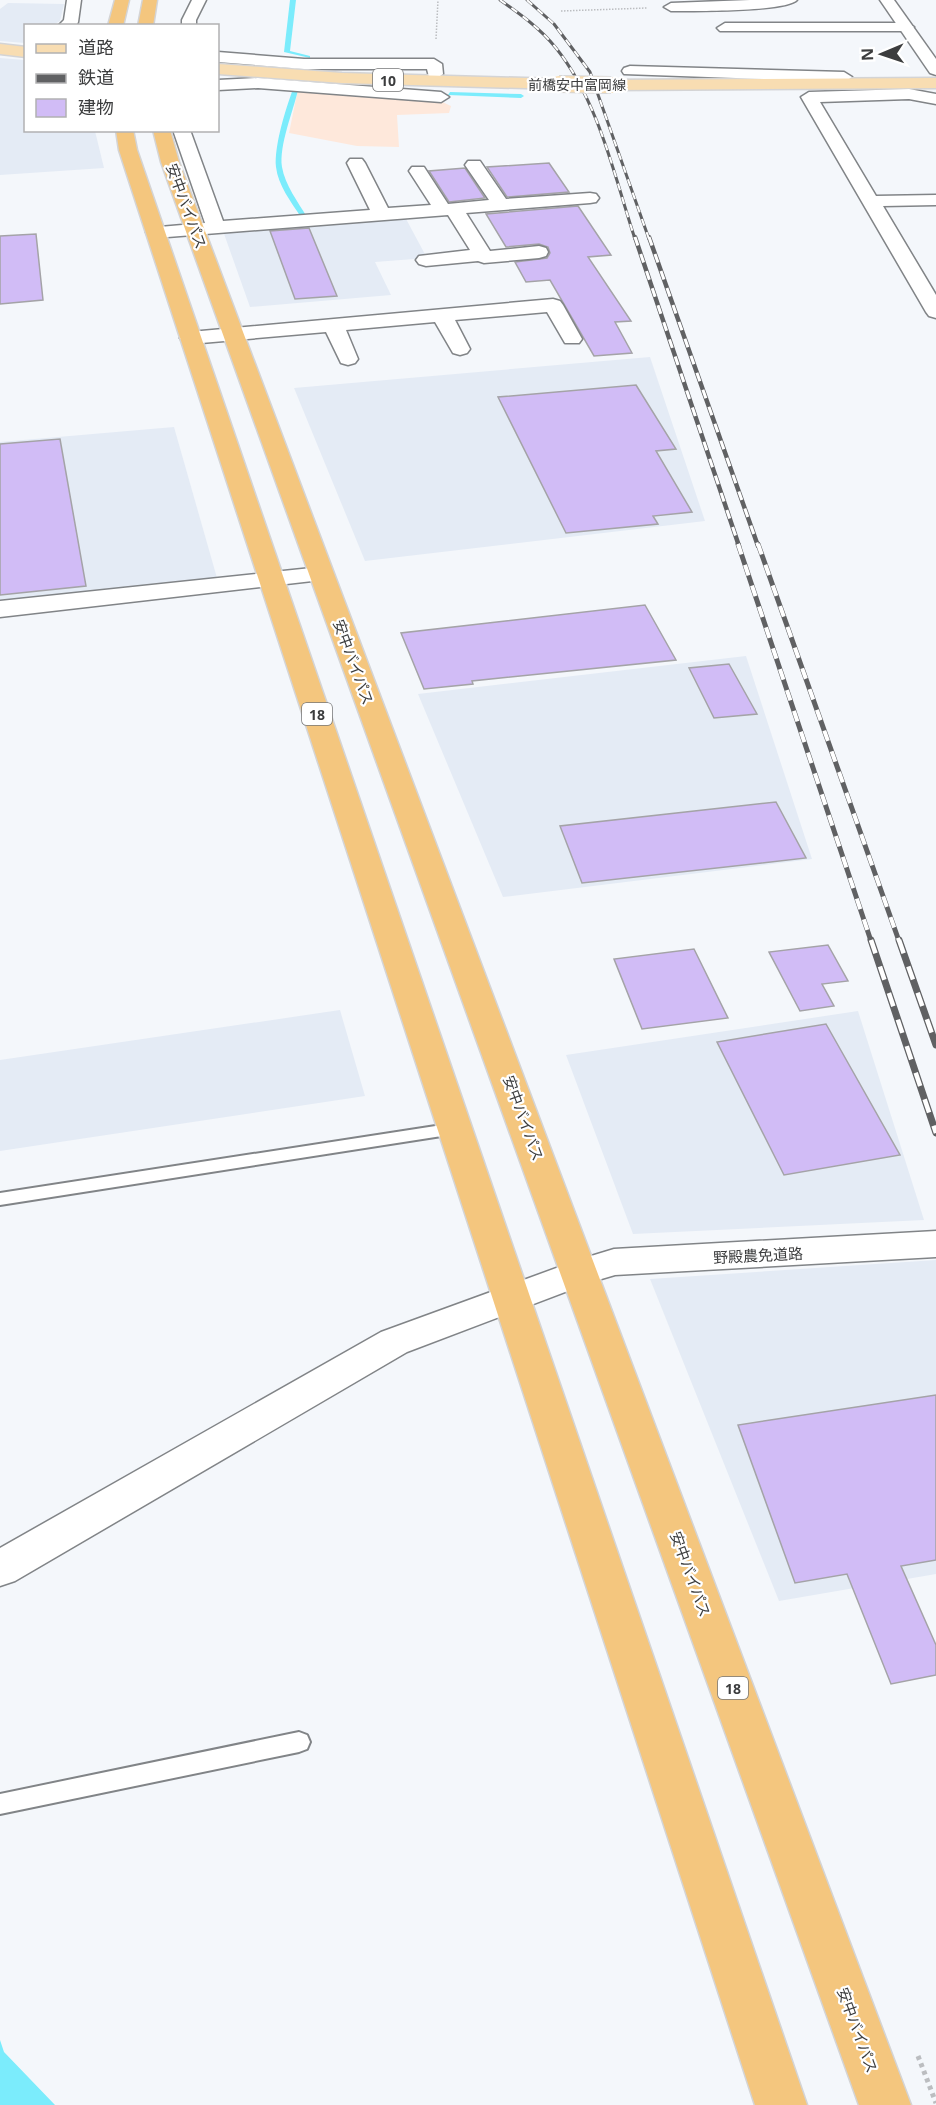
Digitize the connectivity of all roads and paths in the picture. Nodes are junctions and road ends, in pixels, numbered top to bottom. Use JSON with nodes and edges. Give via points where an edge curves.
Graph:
{"nodes":[{"id":1,"x":74,"y":0,"type":"edge"},
{"id":2,"x":122,"y":0,"type":"edge"},
{"id":3,"x":150,"y":0,"type":"edge"},
{"id":4,"x":199,"y":0,"type":"edge"},
{"id":5,"x":438,"y":0,"type":"edge"},
{"id":6,"x":887,"y":0,"type":"edge"},
{"id":7,"x":783,"y":1,"type":"edge"},
{"id":8,"x":719,"y":6,"type":"junction"},
{"id":9,"x":671,"y":7,"type":"joint"},
{"id":10,"x":561,"y":10,"type":"dead end"},
{"id":11,"x":67,"y":24,"type":"edge"},
{"id":12,"x":116,"y":24,"type":"edge"},
{"id":13,"x":145,"y":24,"type":"edge"},
{"id":14,"x":189,"y":24,"type":"edge"},
{"id":15,"x":907,"y":27,"type":"junction"},
{"id":16,"x":796,"y":28,"type":"junction"},
{"id":17,"x":0,"y":50,"type":"edge"},
{"id":18,"x":24,"y":52,"type":"edge"},
{"id":19,"x":219,"y":57,"type":"edge"},
{"id":20,"x":275,"y":68,"type":"junction"},
{"id":21,"x":219,"y":69,"type":"edge"},
{"id":22,"x":434,"y":69,"type":"joint"},
{"id":23,"x":936,"y":70,"type":"edge"},
{"id":24,"x":630,"y":71,"type":"dead end"},
{"id":25,"x":914,"y":83,"type":"junction"},
{"id":26,"x":936,"y":83,"type":"edge"},
{"id":27,"x":219,"y":84,"type":"edge"},
{"id":28,"x":433,"y":94,"type":"dead end"},
{"id":29,"x":936,"y":99,"type":"edge"},
{"id":30,"x":124,"y":132,"type":"edge"},
{"id":31,"x":162,"y":132,"type":"edge"},
{"id":32,"x":181,"y":132,"type":"edge"},
{"id":33,"x":356,"y":163,"type":"dead end"},
{"id":34,"x":474,"y":165,"type":"dead end"},
{"id":35,"x":418,"y":171,"type":"dead end"},
{"id":36,"x":590,"y":198,"type":"dead end"},
{"id":37,"x":936,"y":200,"type":"edge"},
{"id":38,"x":871,"y":201,"type":"junction"},
{"id":39,"x":501,"y":205,"type":"junction"},
{"id":40,"x":448,"y":209,"type":"junction"},
{"id":41,"x":382,"y":215,"type":"junction"},
{"id":42,"x":205,"y":228,"type":"junction"},
{"id":43,"x":155,"y":232,"type":"junction"},
{"id":44,"x":538,"y":252,"type":"dead end"},
{"id":45,"x":483,"y":255,"type":"junction"},
{"id":46,"x":426,"y":260,"type":"dead end"},
{"id":47,"x":936,"y":312,"type":"edge"},
{"id":48,"x":442,"y":315,"type":"junction"},
{"id":49,"x":333,"y":324,"type":"junction"},
{"id":50,"x":233,"y":334,"type":"junction"},
{"id":51,"x":190,"y":338,"type":"junction"},
{"id":52,"x":572,"y":339,"type":"dead end"},
{"id":53,"x":460,"y":349,"type":"dead end"},
{"id":54,"x":348,"y":359,"type":"dead end"},
{"id":55,"x":321,"y":574,"type":"junction"},
{"id":56,"x":272,"y":580,"type":"junction"},
{"id":57,"x":0,"y":609,"type":"edge"},
{"id":58,"x":455,"y":1129,"type":"junction"},
{"id":59,"x":0,"y":1199,"type":"edge"},
{"id":60,"x":936,"y":1244,"type":"edge"},
{"id":61,"x":581,"y":1272,"type":"junction"},
{"id":62,"x":511,"y":1298,"type":"junction"},
{"id":63,"x":0,"y":1569,"type":"edge"},
{"id":64,"x":299,"y":1742,"type":"dead end"},
{"id":65,"x":0,"y":1804,"type":"edge"},
{"id":66,"x":781,"y":2105,"type":"edge"},
{"id":67,"x":885,"y":2105,"type":"edge"}],
"edges":[{"from":1,"to":11,"type":"street"},
{"from":2,"to":12,"type":"highway"},
{"from":3,"to":13,"type":"highway"},
{"from":4,"to":14,"type":"street"},
{"from":5,"to":22,"type":"path"},
{"from":6,"to":15,"type":"street"},
{"from":7,"to":8,"type":"street"},
{"from":7,"to":16,"type":"street"},
{"from":8,"to":9,"type":"street"},
{"from":8,"to":16,"type":"street","via":[[727,34]]},
{"from":9,"to":10,"type":"path"},
{"from":15,"to":16,"type":"street"},
{"from":15,"to":23,"type":"street"},
{"from":17,"to":18,"type":"main road"},
{"from":19,"to":20,"type":"street"},
{"from":20,"to":21,"type":"main road","name":"前橋安中富岡線","number":"10"},
{"from":20,"to":22,"type":"street"},
{"from":20,"to":25,"type":"main road","name":"前橋安中富岡線","number":"10","bridge":true,"via":[[452,82]]},
{"from":24,"to":25,"type":"street","via":[[736,68],[908,76]]},
{"from":25,"to":26,"type":"main road","name":"前橋安中富岡線","number":"10"},
{"from":27,"to":28,"type":"street"},
{"from":29,"to":38,"type":"street","via":[[909,94],[809,97]]},
{"from":30,"to":43,"type":"highway","number":"18"},
{"from":31,"to":42,"type":"highway","name":"安中バイパス","number":"18"},
{"from":32,"to":42,"type":"street"},
{"from":33,"to":41,"type":"street"},
{"from":34,"to":39,"type":"street"},
{"from":35,"to":40,"type":"street"},
{"from":36,"to":39,"type":"street"},
{"from":37,"to":38,"type":"street"},
{"from":38,"to":47,"type":"street"},
{"from":39,"to":40,"type":"street"},
{"from":40,"to":41,"type":"street"},
{"from":40,"to":45,"type":"street"},
{"from":41,"to":42,"type":"street"},
{"from":42,"to":43,"type":"street"},
{"from":42,"to":50,"type":"highway","name":"安中バイパス","number":"18"},
{"from":43,"to":51,"type":"highway","number":"18"},
{"from":44,"to":45,"type":"street"},
{"from":45,"to":46,"type":"street"},
{"from":48,"to":49,"type":"street"},
{"from":48,"to":52,"type":"street","via":[[553,305]]},
{"from":48,"to":53,"type":"street"},
{"from":49,"to":50,"type":"street"},
{"from":49,"to":54,"type":"street"},
{"from":50,"to":51,"type":"street"},
{"from":50,"to":55,"type":"highway","name":"安中バイパス","number":"18"},
{"from":51,"to":56,"type":"highway","number":"18"},
{"from":55,"to":56,"type":"street"},
{"from":55,"to":61,"type":"highway","name":"安中バイパス","number":"18"},
{"from":56,"to":57,"type":"street"},
{"from":56,"to":58,"type":"highway","number":"18"},
{"from":58,"to":59,"type":"lane"},
{"from":58,"to":62,"type":"highway","number":"18"},
{"from":60,"to":61,"type":"street","name":"野殿農免道路","via":[[614,1262]]},
{"from":61,"to":62,"type":"street","name":"野殿農免道路"},
{"from":61,"to":67,"type":"highway","name":"安中バイパス","number":"18"},
{"from":62,"to":63,"type":"street","name":"野殿農免道路","via":[[394,1342]]},
{"from":62,"to":66,"type":"highway","number":"18"},
{"from":64,"to":65,"type":"lane"}]}
